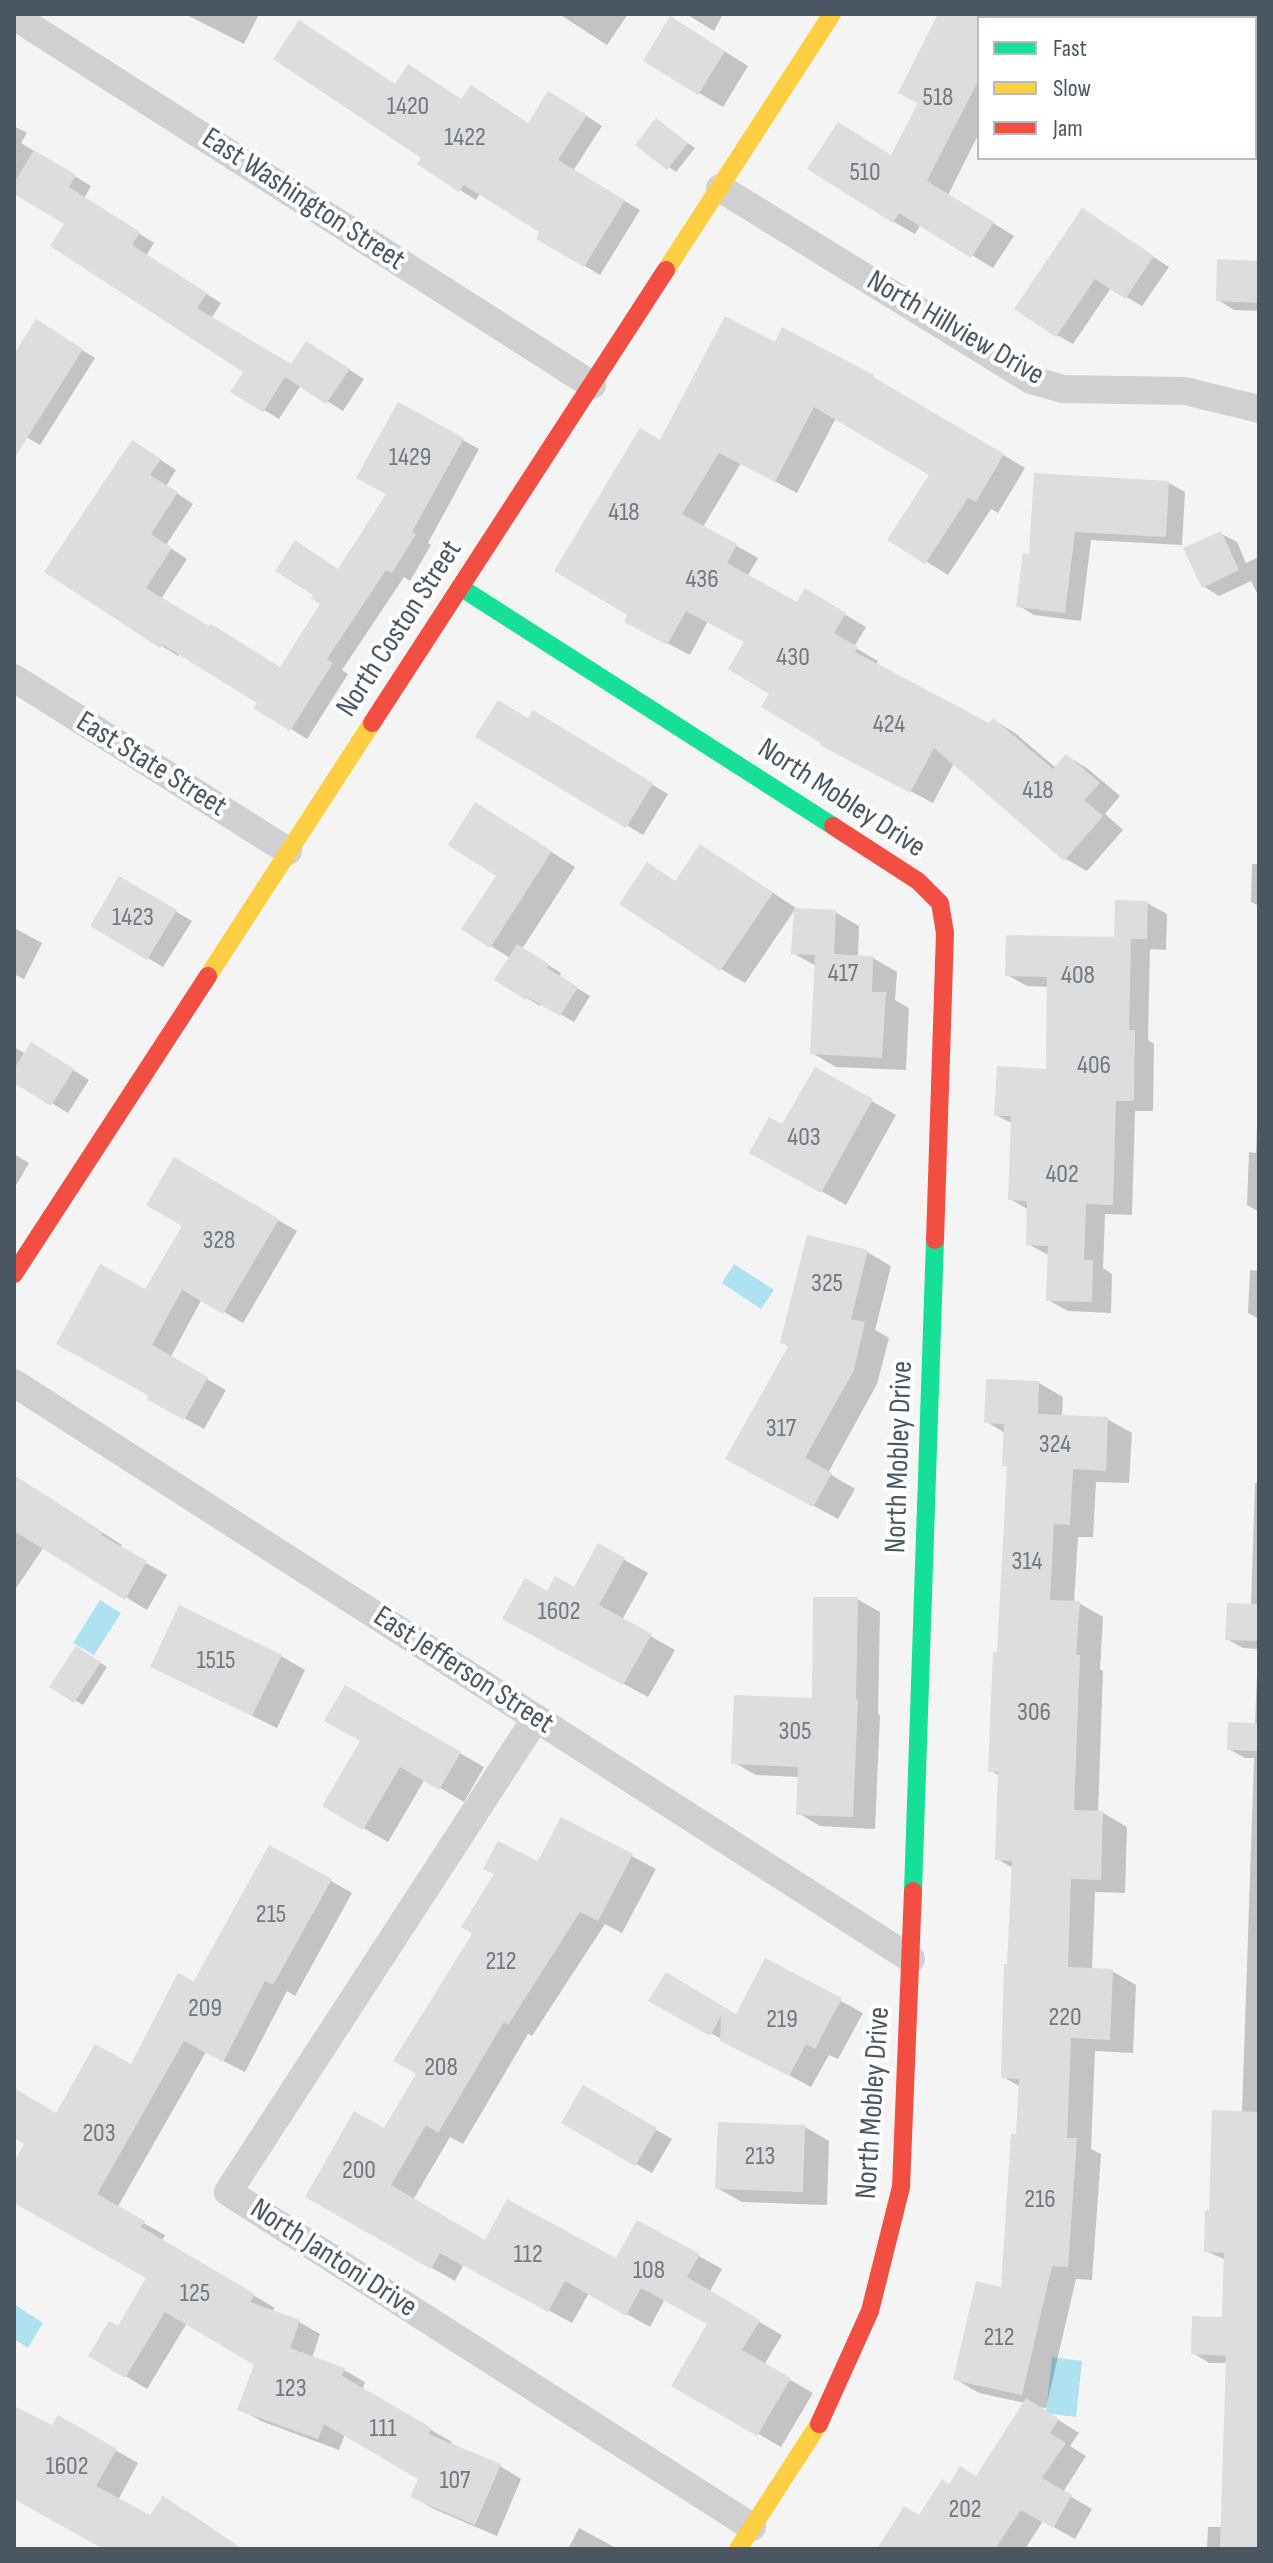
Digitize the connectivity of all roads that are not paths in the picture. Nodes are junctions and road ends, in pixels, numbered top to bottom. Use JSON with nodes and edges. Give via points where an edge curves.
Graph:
{"nodes":[{"id":1,"x":832,"y":14,"type":"edge"},
{"id":2,"x":14,"y":16,"type":"edge"},
{"id":3,"x":720,"y":188,"type":"junction"},
{"id":4,"x":592,"y":385,"type":"junction"},
{"id":5,"x":1259,"y":409,"type":"edge"},
{"id":6,"x":460,"y":587,"type":"junction"},
{"id":7,"x":14,"y":678,"type":"edge"},
{"id":8,"x":288,"y":851,"type":"junction"},
{"id":9,"x":14,"y":1274,"type":"edge"},
{"id":10,"x":14,"y":1383,"type":"edge"},
{"id":11,"x":536,"y":1718,"type":"junction"},
{"id":12,"x":911,"y":1959,"type":"junction"},
{"id":13,"x":745,"y":2538,"type":"edge"}],
"edges":[{"from":1,"to":3,"type":"street","name":"North Coston Street"},
{"from":2,"to":4,"type":"street","name":"East Washington Street"},
{"from":3,"to":4,"type":"street","name":"North Coston Street"},
{"from":3,"to":5,"type":"street","name":"North Hillview Drive","via":[[1031,380],[1063,389],[1185,391]]},
{"from":4,"to":6,"type":"street","name":"North Coston Street"},
{"from":6,"to":8,"type":"street","name":"North Coston Street"},
{"from":6,"to":12,"type":"street","name":"North Mobley Drive","via":[[918,881],[940,903],[945,949]]},
{"from":7,"to":8,"type":"street","name":"East State Street"},
{"from":8,"to":9,"type":"street","name":"North Coston Street"},
{"from":10,"to":11,"type":"street","name":"East Jefferson Street"},
{"from":11,"to":12,"type":"street","name":"East Jefferson Street"},
{"from":11,"to":13,"type":"street","name":"North Jantoni Drive","via":[[228,2192]]},
{"from":12,"to":13,"type":"street","name":"North Mobley Drive","via":[[901,2187],[870,2311],[820,2422]]}]}
